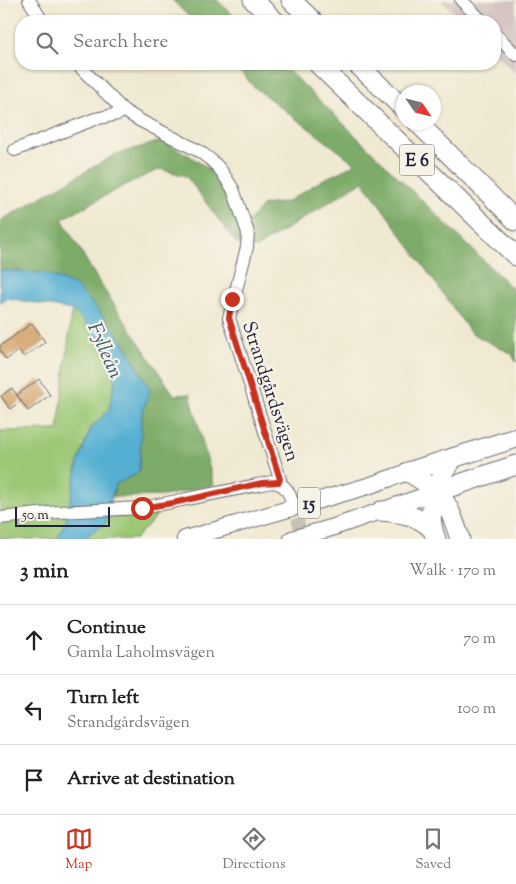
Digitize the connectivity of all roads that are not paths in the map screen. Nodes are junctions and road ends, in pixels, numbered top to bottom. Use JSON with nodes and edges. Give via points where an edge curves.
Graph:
{"nodes":[{"id":1,"x":29,"y":0,"type":"edge"},
{"id":2,"x":253,"y":0,"type":"edge"},
{"id":3,"x":291,"y":0,"type":"edge"},
{"id":4,"x":461,"y":0,"type":"edge"},
{"id":5,"x":38,"y":15,"type":"edge"},
{"id":6,"x":269,"y":15,"type":"edge"},
{"id":7,"x":307,"y":15,"type":"edge"},
{"id":8,"x":476,"y":15,"type":"edge"},
{"id":9,"x":501,"y":40,"type":"edge"},
{"id":10,"x":516,"y":55,"type":"edge"},
{"id":11,"x":83,"y":70,"type":"edge"},
{"id":12,"x":324,"y":70,"type":"edge"},
{"id":13,"x":363,"y":70,"type":"edge"},
{"id":14,"x":396,"y":101,"type":"edge"},
{"id":15,"x":123,"y":110,"type":"junction"},
{"id":16,"x":425,"y":130,"type":"edge"},
{"id":17,"x":15,"y":150,"type":"dead end"},
{"id":18,"x":516,"y":221,"type":"edge"},
{"id":19,"x":516,"y":256,"type":"edge"},
{"id":20,"x":516,"y":438,"type":"edge"},
{"id":21,"x":453,"y":458,"type":"junction"},
{"id":22,"x":516,"y":465,"type":"edge"},
{"id":23,"x":408,"y":472,"type":"junction"},
{"id":24,"x":474,"y":479,"type":"junction"},
{"id":25,"x":279,"y":482,"type":"junction"},
{"id":26,"x":436,"y":492,"type":"junction"},
{"id":27,"x":291,"y":499,"type":"tunnel mouth"},
{"id":28,"x":381,"y":511,"type":"junction"},
{"id":29,"x":0,"y":518,"type":"edge"},
{"id":30,"x":458,"y":531,"type":"edge"},
{"id":31,"x":434,"y":533,"type":"edge"},
{"id":32,"x":190,"y":538,"type":"edge"},
{"id":33,"x":292,"y":539,"type":"edge"}],
"edges":[{"from":1,"to":5,"type":"street"},
{"from":2,"to":6,"type":"highway"},
{"from":3,"to":7,"type":"highway"},
{"from":4,"to":8,"type":"street"},
{"from":9,"to":10,"type":"street"},
{"from":11,"to":15,"type":"street","name":"Strandgårdsvägen"},
{"from":12,"to":19,"type":"highway","number":"E 6"},
{"from":13,"to":14,"type":"highway"},
{"from":15,"to":17,"type":"street"},
{"from":15,"to":25,"type":"street","name":"Strandgårdsvägen","via":[[212,160],[233,189],[248,232],[229,318]]},
{"from":16,"to":18,"type":"highway","number":"E 6"},
{"from":20,"to":21,"type":"highway"},
{"from":21,"to":23,"type":"highway"},
{"from":21,"to":26,"type":"highway","via":[[441,476]]},
{"from":22,"to":24,"type":"highway"},
{"from":23,"to":26,"type":"highway"},
{"from":23,"to":32,"type":"main road","number":"15"},
{"from":24,"to":26,"type":"highway"},
{"from":24,"to":30,"type":"highway","via":[[463,496]]},
{"from":25,"to":27,"type":"street","via":[[285,486]]},
{"from":25,"to":29,"type":"street","via":[[121,510]]},
{"from":26,"to":28,"type":"main road","number":"15"},
{"from":26,"to":30,"type":"highway","via":[[448,506]]},
{"from":26,"to":31,"type":"highway","via":[[432,502]]},
{"from":28,"to":31,"type":"highway","via":[[416,517]]},
{"from":28,"to":33,"type":"main road","number":"15"}]}
